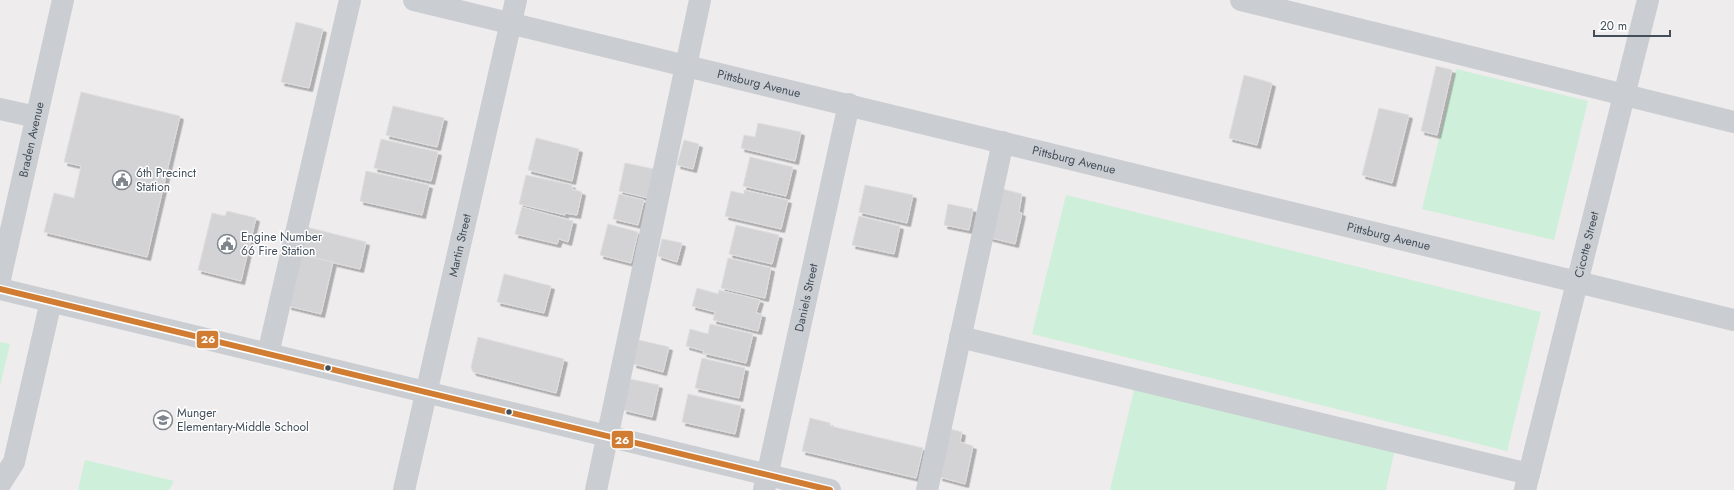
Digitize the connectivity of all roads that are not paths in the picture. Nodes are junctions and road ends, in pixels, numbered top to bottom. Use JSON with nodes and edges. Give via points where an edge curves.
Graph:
{"nodes":[{"id":1,"x":63,"y":0,"type":"edge"},
{"id":2,"x":350,"y":0,"type":"edge"},
{"id":3,"x":414,"y":0,"type":"edge"},
{"id":4,"x":516,"y":0,"type":"edge"},
{"id":5,"x":700,"y":0,"type":"edge"},
{"id":6,"x":1241,"y":0,"type":"edge"},
{"id":7,"x":1648,"y":0,"type":"edge"},
{"id":8,"x":511,"y":24,"type":"junction"},
{"id":9,"x":687,"y":65,"type":"junction"},
{"id":10,"x":1624,"y":94,"type":"junction"},
{"id":11,"x":849,"y":104,"type":"junction"},
{"id":12,"x":0,"y":109,"type":"edge"},
{"id":13,"x":36,"y":117,"type":"junction"},
{"id":14,"x":1734,"y":122,"type":"edge"},
{"id":15,"x":1003,"y":142,"type":"junction"},
{"id":16,"x":0,"y":279,"type":"edge"},
{"id":17,"x":1578,"y":282,"type":"junction"},
{"id":18,"x":0,"y":289,"type":"edge"},
{"id":19,"x":51,"y":301,"type":"junction"},
{"id":20,"x":1734,"y":320,"type":"edge"},
{"id":21,"x":960,"y":337,"type":"junction"},
{"id":22,"x":268,"y":354,"type":"junction"},
{"id":23,"x":427,"y":393,"type":"junction"},
{"id":24,"x":608,"y":436,"type":"junction"},
{"id":25,"x":765,"y":482,"type":"edge"},
{"id":26,"x":1527,"y":482,"type":"edge"},
{"id":27,"x":0,"y":484,"type":"edge"},
{"id":28,"x":404,"y":490,"type":"edge"},
{"id":29,"x":596,"y":490,"type":"edge"},
{"id":30,"x":830,"y":490,"type":"edge"},
{"id":31,"x":926,"y":490,"type":"edge"}],
"edges":[{"from":1,"to":13,"type":"street","name":"Braden Avenue"},
{"from":2,"to":22,"type":"street"},
{"from":3,"to":8,"type":"street","name":"Pittsburg Avenue"},
{"from":4,"to":8,"type":"street","name":"Martin Street"},
{"from":5,"to":9,"type":"street"},
{"from":6,"to":10,"type":"street"},
{"from":7,"to":10,"type":"street","name":"Cicotte Street"},
{"from":8,"to":9,"type":"street","name":"Pittsburg Avenue"},
{"from":8,"to":23,"type":"street","name":"Martin Street"},
{"from":9,"to":11,"type":"street","name":"Pittsburg Avenue"},
{"from":9,"to":24,"type":"street"},
{"from":10,"to":14,"type":"street"},
{"from":10,"to":17,"type":"street","name":"Cicotte Street"},
{"from":11,"to":15,"type":"street","name":"Pittsburg Avenue"},
{"from":11,"to":25,"type":"street","name":"Daniels Street"},
{"from":12,"to":13,"type":"street"},
{"from":13,"to":16,"type":"street","name":"Braden Avenue"},
{"from":15,"to":17,"type":"street","name":"Pittsburg Avenue"},
{"from":15,"to":21,"type":"street"},
{"from":17,"to":20,"type":"street","name":"Pittsburg Avenue"},
{"from":17,"to":26,"type":"street","name":"Cicotte Street"},
{"from":18,"to":19,"type":"street"},
{"from":19,"to":22,"type":"street"},
{"from":19,"to":27,"type":"street","via":[[14,462]]},
{"from":21,"to":26,"type":"street"},
{"from":21,"to":31,"type":"street"},
{"from":22,"to":23,"type":"street"},
{"from":23,"to":24,"type":"street"},
{"from":23,"to":28,"type":"street","name":"Martin Street"},
{"from":24,"to":25,"type":"street"},
{"from":24,"to":29,"type":"street"},
{"from":25,"to":30,"type":"street"}]}
